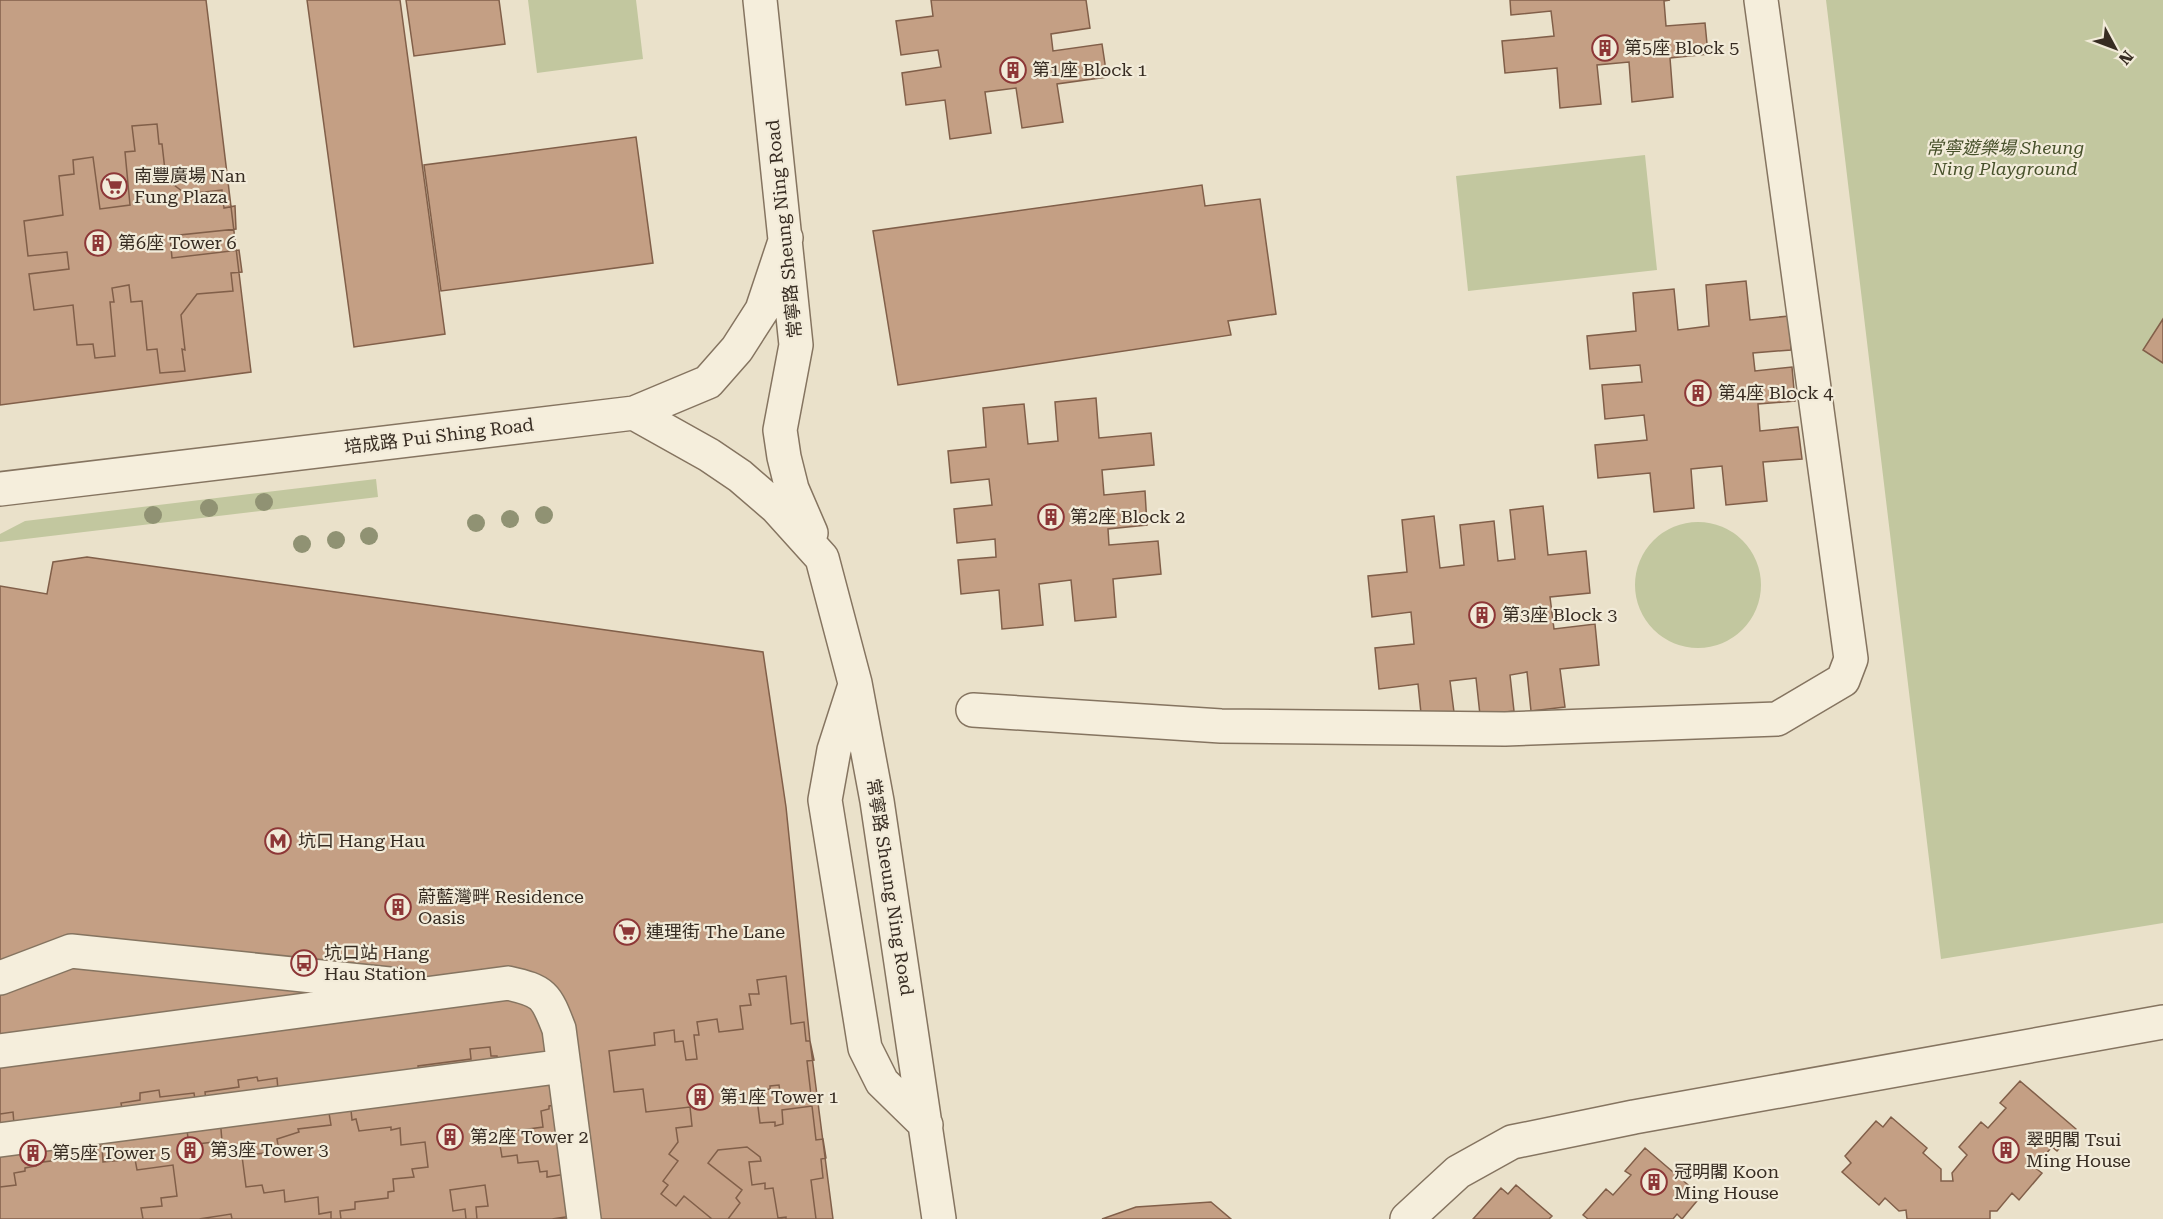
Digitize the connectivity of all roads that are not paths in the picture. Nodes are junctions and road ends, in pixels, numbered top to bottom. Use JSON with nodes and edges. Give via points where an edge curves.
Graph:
{"nodes":[{"id":1,"x":760,"y":0,"type":"edge"},
{"id":2,"x":1761,"y":0,"type":"edge"},
{"id":3,"x":786,"y":238,"type":"junction"},
{"id":4,"x":634,"y":413,"type":"junction"},
{"id":5,"x":0,"y":489,"type":"edge"},
{"id":6,"x":822,"y":558,"type":"junction"},
{"id":7,"x":855,"y":683,"type":"junction"},
{"id":8,"x":973,"y":710,"type":"dead end"},
{"id":9,"x":0,"y":978,"type":"edge"},
{"id":10,"x":455,"y":991,"type":"junction"},
{"id":11,"x":2163,"y":1022,"type":"edge"},
{"id":12,"x":0,"y":1051,"type":"edge"},
{"id":13,"x":564,"y":1066,"type":"junction"},
{"id":14,"x":926,"y":1125,"type":"junction"},
{"id":15,"x":0,"y":1140,"type":"edge"},
{"id":16,"x":584,"y":1219,"type":"edge"},
{"id":17,"x":939,"y":1219,"type":"edge"},
{"id":18,"x":1407,"y":1219,"type":"edge"}],
"edges":[{"from":1,"to":3,"type":"street","name":"常寧路 Sheung Ning Road"},
{"from":2,"to":8,"type":"street","via":[[1851,659],[1843,680],[1777,719],[1505,729],[1221,726]]},
{"from":3,"to":4,"type":"street","name":"培成路 Pui Shing Road","via":[[762,310],[737,350],[708,382]]},
{"from":3,"to":6,"type":"street","name":"常寧路 Sheung Ning Road","via":[[796,345],[780,430],[792,489]]},
{"from":4,"to":5,"type":"street","name":"培成路 Pui Shing Road"},
{"from":4,"to":6,"type":"street","name":"常寧路 Sheung Ning Road","via":[[740,476],[776,507]]},
{"from":6,"to":7,"type":"street","name":"常寧路 Sheung Ning Road"},
{"from":7,"to":14,"type":"street","name":"常寧路 Sheung Ning Road","via":[[879,813]]},
{"from":7,"to":14,"type":"street","via":[[834,750],[825,800],[865,1048],[882,1082]]},
{"from":9,"to":10,"type":"street","via":[[71,951]]},
{"from":10,"to":12,"type":"street"},
{"from":10,"to":13,"type":"street","via":[[508,983],[533,989],[549,1002],[559,1029]]},
{"from":11,"to":18,"type":"street","via":[[1512,1142],[1458,1172]]},
{"from":13,"to":15,"type":"street"},
{"from":13,"to":16,"type":"street"},
{"from":14,"to":17,"type":"street","name":"常寧路 Sheung Ning Road"}]}
